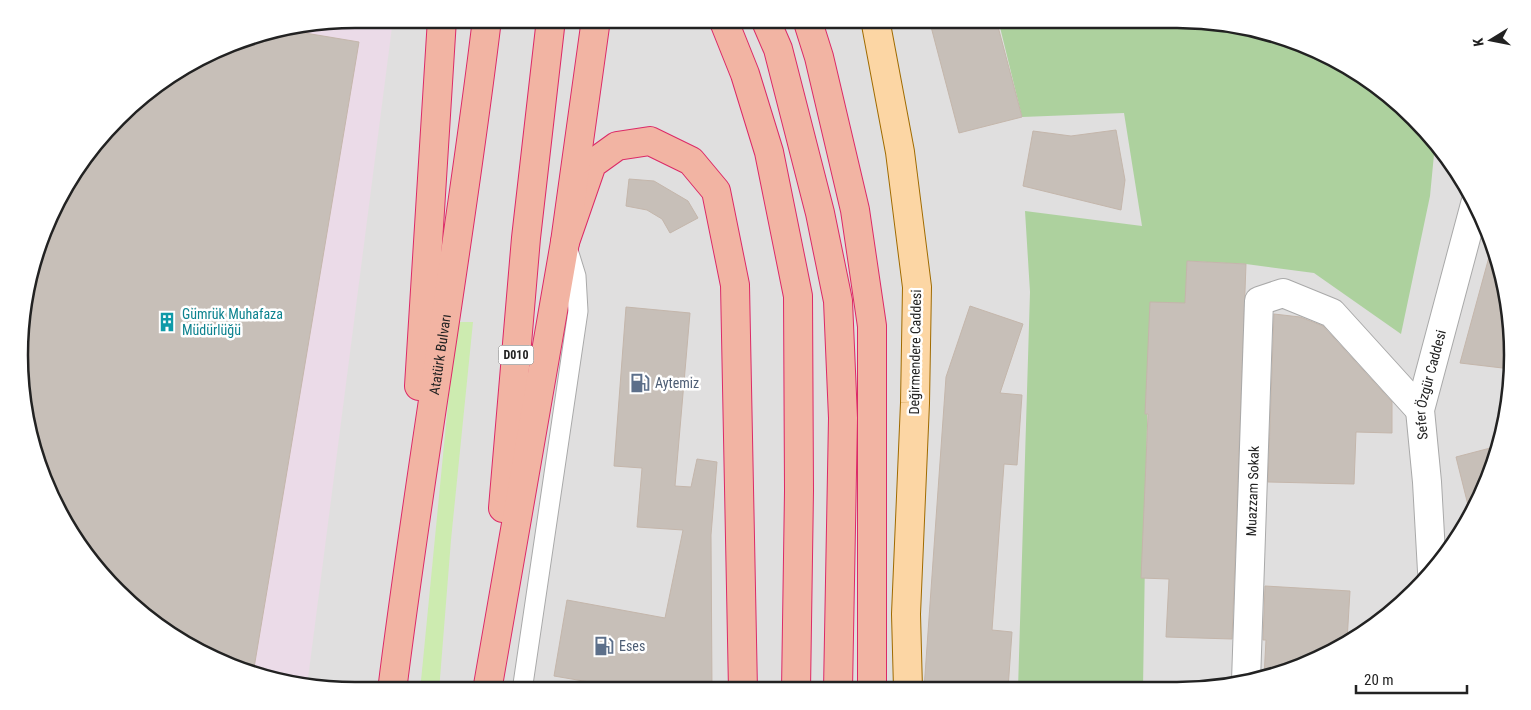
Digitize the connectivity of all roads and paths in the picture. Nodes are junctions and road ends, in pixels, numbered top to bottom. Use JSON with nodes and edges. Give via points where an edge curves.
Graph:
{"nodes":[{"id":1,"x":441,"y":28,"type":"edge"},
{"id":2,"x":486,"y":28,"type":"edge"},
{"id":3,"x":550,"y":28,"type":"edge"},
{"id":4,"x":595,"y":28,"type":"edge"},
{"id":5,"x":727,"y":28,"type":"edge"},
{"id":6,"x":769,"y":28,"type":"edge"},
{"id":7,"x":810,"y":28,"type":"edge"},
{"id":8,"x":877,"y":28,"type":"edge"},
{"id":9,"x":1472,"y":215,"type":"edge"},
{"id":10,"x":565,"y":242,"type":"junction"},
{"id":11,"x":1420,"y":410,"type":"junction"},
{"id":12,"x":1431,"y":560,"type":"edge"},
{"id":13,"x":406,"y":582,"type":"junction"},
{"id":14,"x":1246,"y":675,"type":"edge"},
{"id":15,"x":393,"y":682,"type":"edge"},
{"id":16,"x":488,"y":682,"type":"edge"},
{"id":17,"x":489,"y":682,"type":"edge"},
{"id":18,"x":523,"y":682,"type":"edge"},
{"id":19,"x":743,"y":682,"type":"edge"},
{"id":20,"x":796,"y":682,"type":"edge"},
{"id":21,"x":838,"y":682,"type":"edge"},
{"id":22,"x":872,"y":682,"type":"edge"},
{"id":23,"x":908,"y":682,"type":"edge"}],
"edges":[{"from":1,"to":13,"type":"highway"},
{"from":2,"to":13,"type":"highway","name":"Atatürk Bulvarı"},
{"from":3,"to":16,"type":"highway","number":"D010","via":[[526,238]]},
{"from":4,"to":10,"type":"highway"},
{"from":5,"to":20,"type":"highway","via":[[745,74],[769,152],[798,296]]},
{"from":6,"to":21,"type":"highway","via":[[778,49],[820,213],[838,301],[843,418]]},
{"from":7,"to":22,"type":"highway","via":[[855,210],[872,326]]},
{"from":8,"to":23,"type":"main road","name":"Değirmendere Caddesi","via":[[900,152],[917,287],[906,614]]},
{"from":9,"to":11,"type":"street","name":"Sefer Özgür Caddesi"},
{"from":10,"to":17,"type":"highway"},
{"from":10,"to":18,"type":"lane","via":[[576,276],[578,312]]},
{"from":10,"to":19,"type":"highway","via":[[592,164],[617,146],[650,141],[691,161],[716,191],[735,285]]},
{"from":11,"to":12,"type":"street","name":"Sefer Özgür Caddesi"},
{"from":11,"to":14,"type":"street","name":"Muazzam Sokak","via":[[1332,313],[1284,293],[1259,301]]},
{"from":13,"to":15,"type":"highway","name":"Atatürk Bulvarı"}]}
